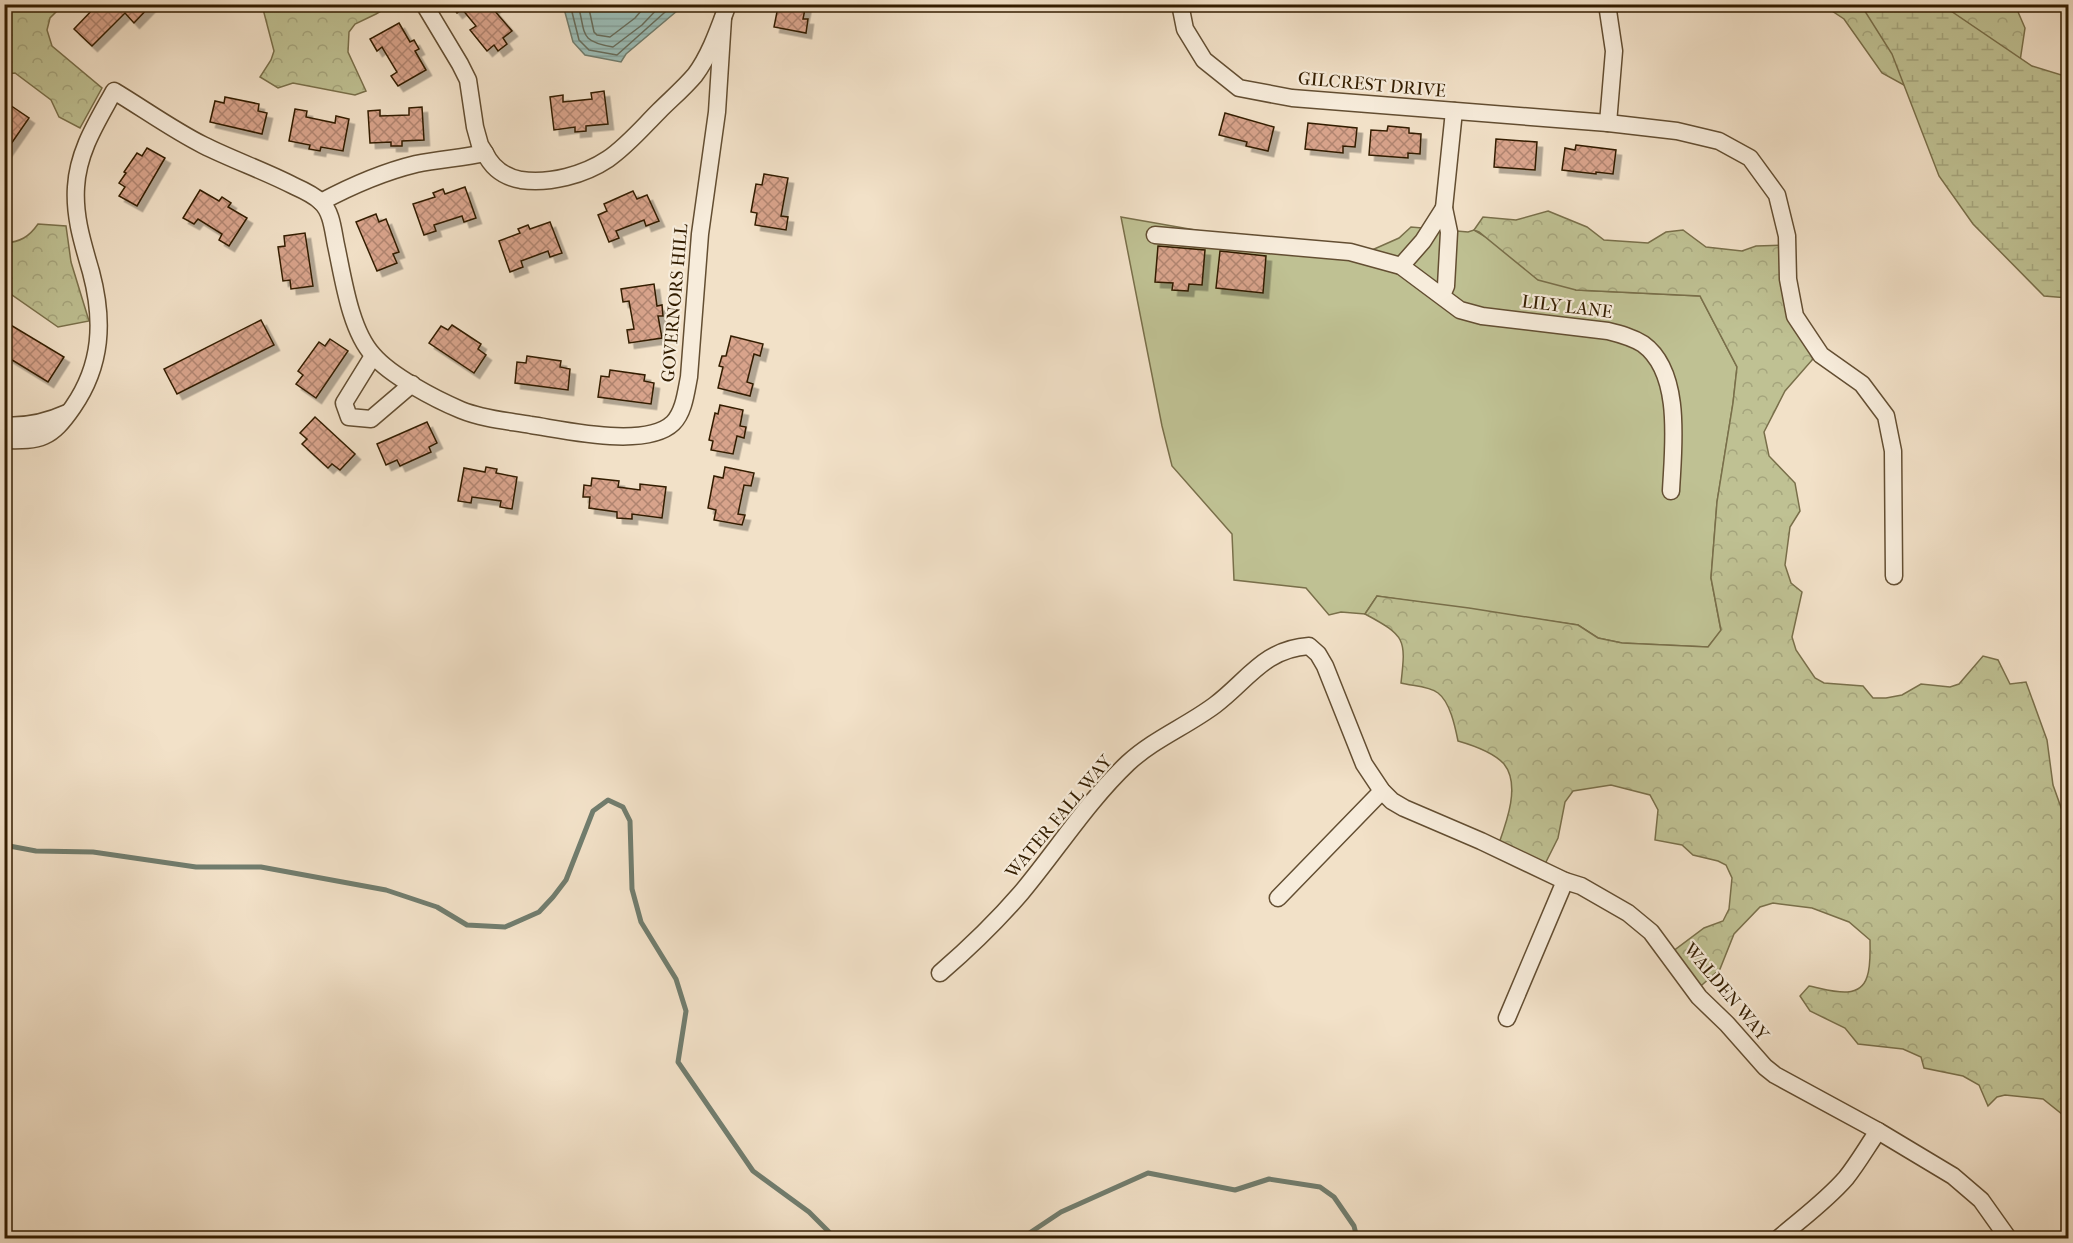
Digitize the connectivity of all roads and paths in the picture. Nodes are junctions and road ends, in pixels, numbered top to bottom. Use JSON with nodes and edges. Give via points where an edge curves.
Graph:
{"nodes":[{"id":1,"x":424,"y":4,"type":"edge"},
{"id":2,"x":1180,"y":4,"type":"edge"},
{"id":3,"x":1607,"y":4,"type":"edge"},
{"id":4,"x":725,"y":11,"type":"edge"},
{"id":5,"x":1454,"y":111,"type":"junction"},
{"id":6,"x":1608,"y":123,"type":"junction"},
{"id":7,"x":485,"y":153,"type":"junction"},
{"id":8,"x":321,"y":202,"type":"junction"},
{"id":9,"x":1444,"y":208,"type":"junction"},
{"id":10,"x":1155,"y":235,"type":"dead end"},
{"id":11,"x":1401,"y":266,"type":"junction"},
{"id":12,"x":1442,"y":295,"type":"junction"},
{"id":13,"x":373,"y":356,"type":"junction"},
{"id":14,"x":412,"y":384,"type":"junction"},
{"id":15,"x":70,"y":411,"type":"junction"},
{"id":16,"x":4,"y":425,"type":"edge"},
{"id":17,"x":4,"y":440,"type":"edge"},
{"id":18,"x":1671,"y":491,"type":"dead end"},
{"id":19,"x":1894,"y":576,"type":"dead end"},
{"id":20,"x":1309,"y":646,"type":"joint"},
{"id":21,"x":1382,"y":791,"type":"junction"},
{"id":22,"x":1565,"y":881,"type":"junction"},
{"id":23,"x":1278,"y":898,"type":"dead end"},
{"id":24,"x":940,"y":973,"type":"dead end"},
{"id":25,"x":1507,"y":1018,"type":"dead end"},
{"id":26,"x":1878,"y":1131,"type":"junction"},
{"id":27,"x":1779,"y":1239,"type":"edge"},
{"id":28,"x":2008,"y":1239,"type":"edge"}],
"edges":[{"from":1,"to":7,"type":"street","name":"GOVERNORS HILL","via":[[468,81],[475,127]]},
{"from":2,"to":5,"type":"street","name":"GILCREST DRIVE","via":[[1185,29],[1204,60],[1239,88],[1292,98]]},
{"from":3,"to":6,"type":"street","via":[[1614,51]]},
{"from":4,"to":7,"type":"street","name":"GOVERNORS HILL","via":[[710,51],[694,75],[626,143],[594,167],[562,178],[528,181],[506,176]]},
{"from":4,"to":14,"type":"street","name":"GOVERNORS HILL","via":[[689,377],[686,396],[673,423],[650,434],[594,435],[482,417]]},
{"from":5,"to":6,"type":"street","name":"GILCREST DRIVE"},
{"from":5,"to":9,"type":"street"},
{"from":6,"to":19,"type":"street","name":"GILCREST DRIVE","via":[[1677,131],[1719,141],[1750,158],[1777,195],[1787,236],[1788,279],[1795,316],[1821,355],[1862,384],[1886,416],[1893,451]]},
{"from":7,"to":8,"type":"street","via":[[396,170]]},
{"from":8,"to":13,"type":"street","name":"GOVERNORS HILL","via":[[330,216],[356,323]]},
{"from":8,"to":15,"type":"street","via":[[280,178],[202,144],[114,91],[87,140],[78,171],[77,219],[99,317],[94,367]]},
{"from":9,"to":11,"type":"street"},
{"from":9,"to":12,"type":"street","via":[[1449,232]]},
{"from":10,"to":11,"type":"street","name":"LILY LANE","via":[[1350,252]]},
{"from":11,"to":12,"type":"street","name":"LILY LANE"},
{"from":12,"to":18,"type":"street","name":"LILY LANE","via":[[1460,310],[1482,316],[1608,331],[1627,335],[1644,345],[1662,368],[1670,395]]},
{"from":13,"to":14,"type":"street","name":"GOVERNORS HILL"},
{"from":13,"to":14,"type":"street","via":[[344,403],[349,417],[371,419]]},
{"from":15,"to":16,"type":"street","via":[[40,423]]},
{"from":15,"to":17,"type":"street","via":[[52,433],[34,440]]},
{"from":20,"to":21,"type":"street","name":"WALDEN WAY","via":[[1325,666],[1364,764]]},
{"from":20,"to":24,"type":"street","name":"WATER FALL WAY","via":[[1274,654],[1214,706],[1151,743],[1127,764],[1021,892]]},
{"from":21,"to":22,"type":"street","name":"WALDEN WAY","via":[[1404,808]]},
{"from":21,"to":23,"type":"street"},
{"from":22,"to":25,"type":"street"},
{"from":22,"to":26,"type":"street","name":"WALDEN WAY","via":[[1629,913],[1651,932],[1699,997],[1775,1075]]},
{"from":26,"to":27,"type":"street","via":[[1844,1180]]},
{"from":26,"to":28,"type":"street","name":"WALDEN WAY","via":[[1973,1192]]}]}
